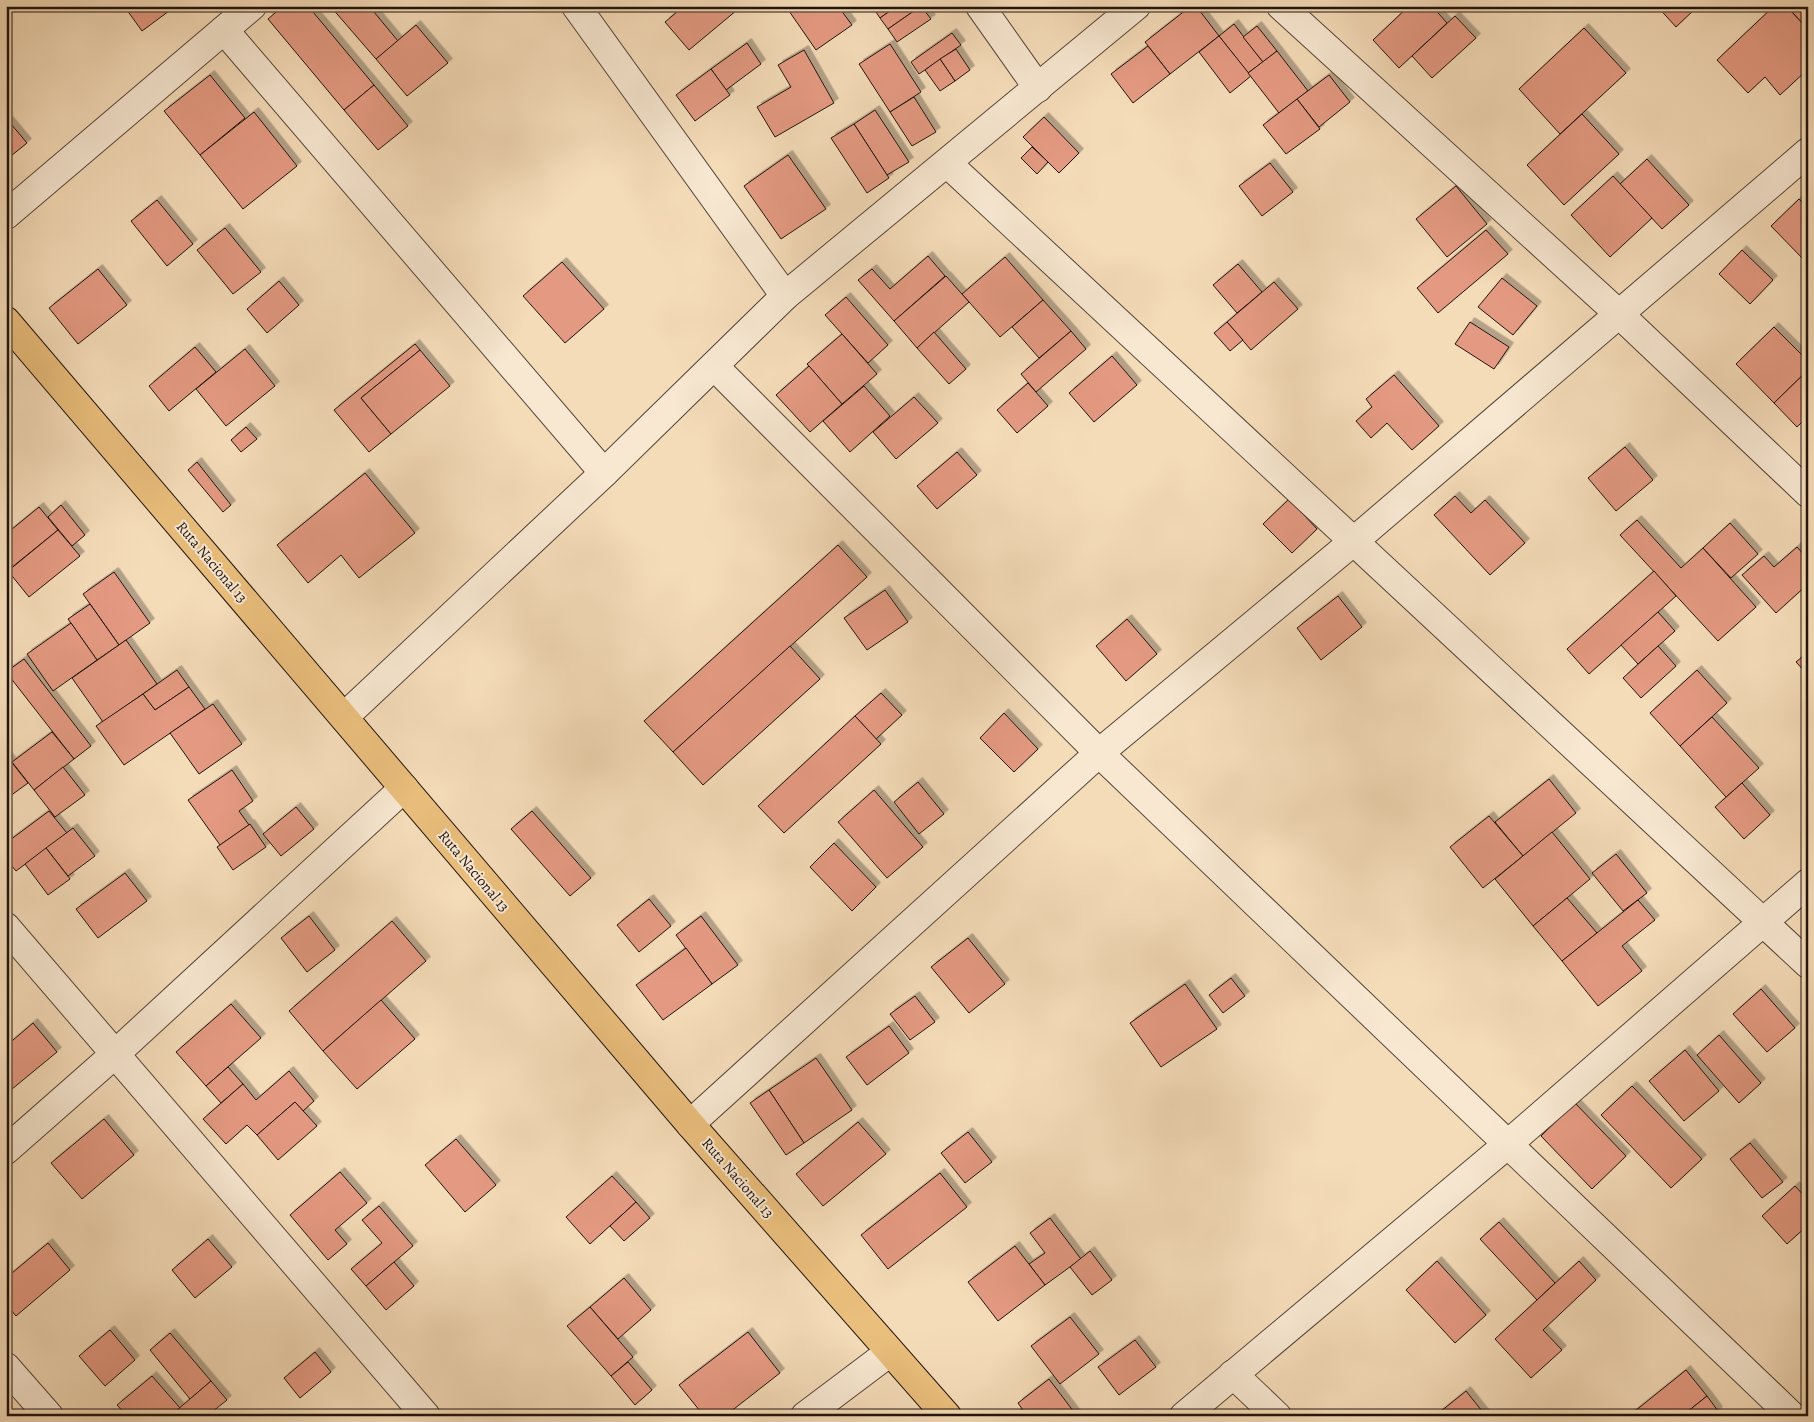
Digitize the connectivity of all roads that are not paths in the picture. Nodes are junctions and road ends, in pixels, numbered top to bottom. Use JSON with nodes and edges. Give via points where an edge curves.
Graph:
{"nodes":[{"id":1,"x":252,"y":6,"type":"edge"},
{"id":2,"x":576,"y":6,"type":"edge"},
{"id":3,"x":980,"y":6,"type":"edge"},
{"id":4,"x":1136,"y":6,"type":"edge"},
{"id":5,"x":1281,"y":6,"type":"edge"},
{"id":6,"x":224,"y":30,"type":"junction"},
{"id":7,"x":1038,"y":88,"type":"junction"},
{"id":8,"x":1808,"y":152,"type":"edge"},
{"id":9,"x":947,"y":163,"type":"junction"},
{"id":10,"x":6,"y":215,"type":"edge"},
{"id":11,"x":785,"y":296,"type":"junction"},
{"id":12,"x":1619,"y":314,"type":"junction"},
{"id":13,"x":6,"y":321,"type":"edge"},
{"id":14,"x":714,"y":366,"type":"junction"},
{"id":15,"x":604,"y":472,"type":"junction"},
{"id":16,"x":1808,"y":493,"type":"edge"},
{"id":17,"x":1354,"y":541,"type":"junction"},
{"id":18,"x":344,"y":718,"type":"junction"},
{"id":19,"x":1099,"y":753,"type":"junction"},
{"id":20,"x":404,"y":788,"type":"junction"},
{"id":21,"x":1808,"y":882,"type":"edge"},
{"id":22,"x":1764,"y":921,"type":"junction"},
{"id":23,"x":6,"y":927,"type":"edge"},
{"id":24,"x":1808,"y":964,"type":"edge"},
{"id":25,"x":114,"y":1055,"type":"junction"},
{"id":26,"x":690,"y":1124,"type":"junction"},
{"id":27,"x":1508,"y":1144,"type":"junction"},
{"id":28,"x":6,"y":1150,"type":"edge"},
{"id":29,"x":890,"y":1352,"type":"junction"},
{"id":30,"x":6,"y":1367,"type":"edge"},
{"id":31,"x":1233,"y":1374,"type":"junction"},
{"id":32,"x":36,"y":1412,"type":"edge"},
{"id":33,"x":426,"y":1416,"type":"edge"},
{"id":34,"x":805,"y":1416,"type":"edge"},
{"id":35,"x":947,"y":1416,"type":"edge"},
{"id":36,"x":1184,"y":1416,"type":"edge"},
{"id":37,"x":1277,"y":1416,"type":"edge"},
{"id":38,"x":1792,"y":1416,"type":"edge"}],
"edges":[{"from":1,"to":6,"type":"street"},
{"from":2,"to":11,"type":"street"},
{"from":3,"to":7,"type":"street"},
{"from":4,"to":7,"type":"street"},
{"from":5,"to":12,"type":"street"},
{"from":6,"to":10,"type":"street"},
{"from":6,"to":15,"type":"street"},
{"from":7,"to":9,"type":"street"},
{"from":8,"to":12,"type":"street"},
{"from":9,"to":11,"type":"street"},
{"from":9,"to":17,"type":"street"},
{"from":11,"to":14,"type":"street"},
{"from":12,"to":16,"type":"street"},
{"from":12,"to":17,"type":"street"},
{"from":13,"to":18,"type":"highway","name":"Ruta Nacional 13"},
{"from":14,"to":15,"type":"street"},
{"from":14,"to":19,"type":"street"},
{"from":15,"to":18,"type":"street"},
{"from":17,"to":19,"type":"street"},
{"from":17,"to":22,"type":"street"},
{"from":18,"to":20,"type":"highway","name":"Ruta Nacional 13"},
{"from":19,"to":26,"type":"street"},
{"from":19,"to":27,"type":"street"},
{"from":20,"to":25,"type":"street"},
{"from":20,"to":26,"type":"highway","name":"Ruta Nacional 13"},
{"from":21,"to":22,"type":"street"},
{"from":22,"to":24,"type":"street"},
{"from":22,"to":27,"type":"street"},
{"from":23,"to":25,"type":"street"},
{"from":25,"to":28,"type":"street"},
{"from":25,"to":33,"type":"street"},
{"from":26,"to":29,"type":"highway","name":"Ruta Nacional 13"},
{"from":27,"to":31,"type":"street"},
{"from":27,"to":38,"type":"street"},
{"from":29,"to":34,"type":"street"},
{"from":29,"to":35,"type":"highway","name":"Ruta Nacional 13"},
{"from":30,"to":32,"type":"street"},
{"from":31,"to":36,"type":"street"},
{"from":31,"to":37,"type":"street"}]}
